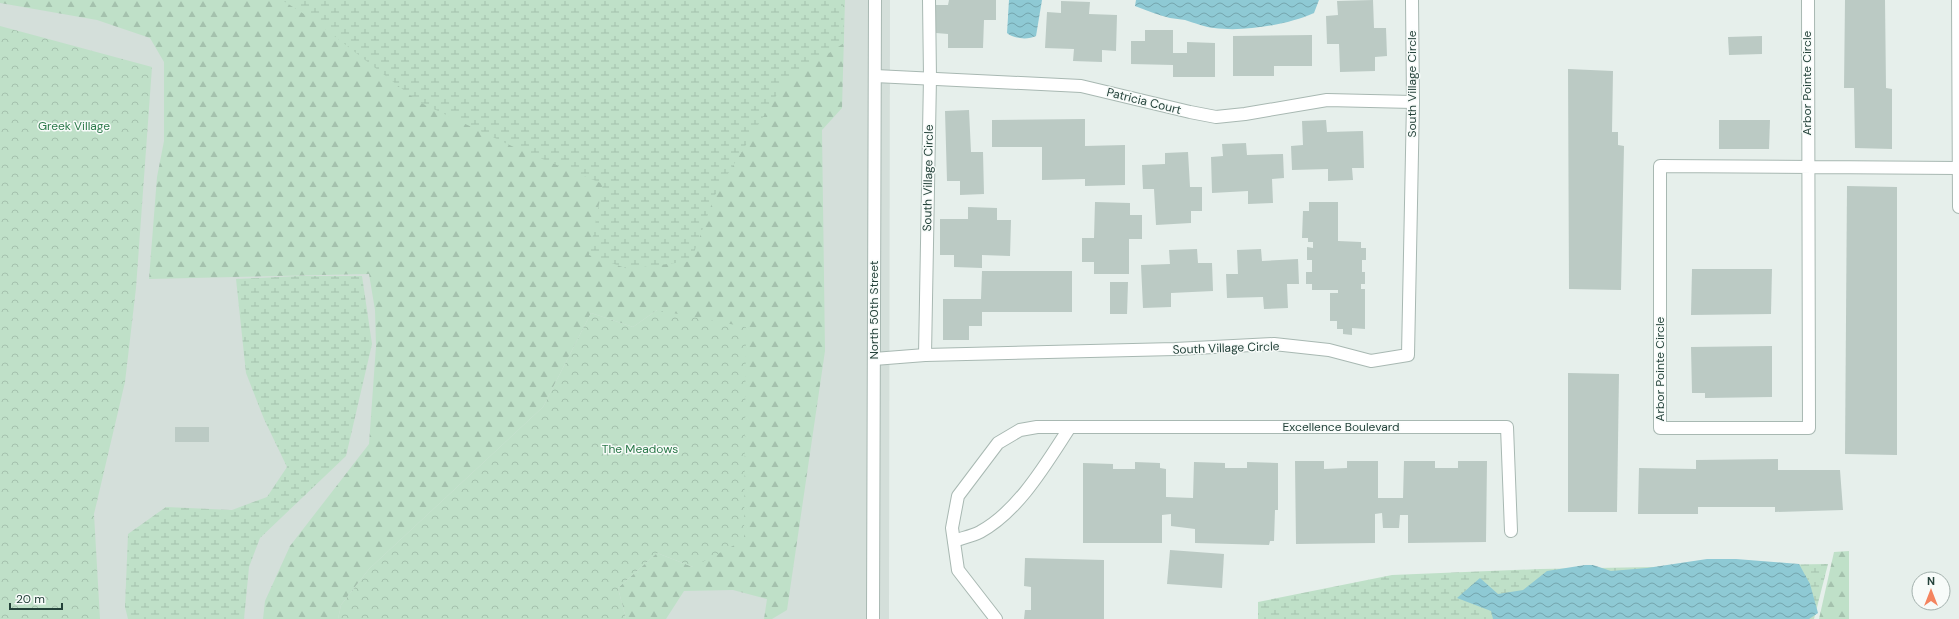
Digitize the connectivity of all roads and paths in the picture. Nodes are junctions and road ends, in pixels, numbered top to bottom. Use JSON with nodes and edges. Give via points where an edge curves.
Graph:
{"nodes":[{"id":1,"x":875,"y":0,"type":"edge"},
{"id":2,"x":929,"y":0,"type":"edge"},
{"id":3,"x":1412,"y":0,"type":"edge"},
{"id":4,"x":1808,"y":0,"type":"edge"},
{"id":5,"x":1958,"y":0,"type":"edge"},
{"id":6,"x":1959,"y":68,"type":"edge"},
{"id":7,"x":875,"y":76,"type":"junction"},
{"id":8,"x":930,"y":77,"type":"junction"},
{"id":9,"x":1413,"y":102,"type":"junction"},
{"id":10,"x":1807,"y":166,"type":"junction"},
{"id":11,"x":1958,"y":168,"type":"edge"},
{"id":12,"x":1959,"y":207,"type":"edge"},
{"id":13,"x":926,"y":355,"type":"junction"},
{"id":14,"x":874,"y":359,"type":"junction"},
{"id":15,"x":1070,"y":427,"type":"junction"},
{"id":16,"x":1511,"y":531,"type":"dead end"},
{"id":17,"x":954,"y":541,"type":"junction"},
{"id":18,"x":873,"y":619,"type":"edge"},
{"id":19,"x":996,"y":619,"type":"edge"}],
"edges":[{"from":1,"to":7,"type":"street","name":"North 50th Street"},
{"from":2,"to":8,"type":"street","name":"South Village Circle"},
{"from":3,"to":9,"type":"street","name":"South Village Circle"},
{"from":4,"to":10,"type":"street","name":"Arbor Pointe Circle"},
{"from":5,"to":6,"type":"street"},
{"from":6,"to":11,"type":"street"},
{"from":7,"to":8,"type":"street","name":"Patricia Court"},
{"from":7,"to":14,"type":"street","name":"North 50th Street"},
{"from":8,"to":9,"type":"street","name":"Patricia Court","via":[[1081,86],[1216,117],[1328,100]]},
{"from":8,"to":13,"type":"street","name":"South Village Circle"},
{"from":9,"to":13,"type":"street","name":"South Village Circle","via":[[1408,355],[1371,361],[1330,350],[1274,344]]},
{"from":10,"to":10,"type":"street","name":"Arbor Pointe Circle","via":[[1809,428],[1660,428],[1660,166]]},
{"from":10,"to":11,"type":"street","name":"Arbor Pointe Circle"},
{"from":11,"to":12,"type":"street"},
{"from":13,"to":14,"type":"street","name":"South Village Circle"},
{"from":14,"to":18,"type":"street","name":"North 50th Street"},
{"from":15,"to":16,"type":"street","name":"Excellence Boulevard","via":[[1507,427]]},
{"from":15,"to":17,"type":"street","via":[[1036,479],[1006,512],[980,532]]},
{"from":15,"to":17,"type":"street","name":"Excellence Boulevard","via":[[1020,430],[998,443],[958,496],[952,528]]},
{"from":17,"to":19,"type":"street","name":"Excellence Boulevard","via":[[958,570]]}]}
